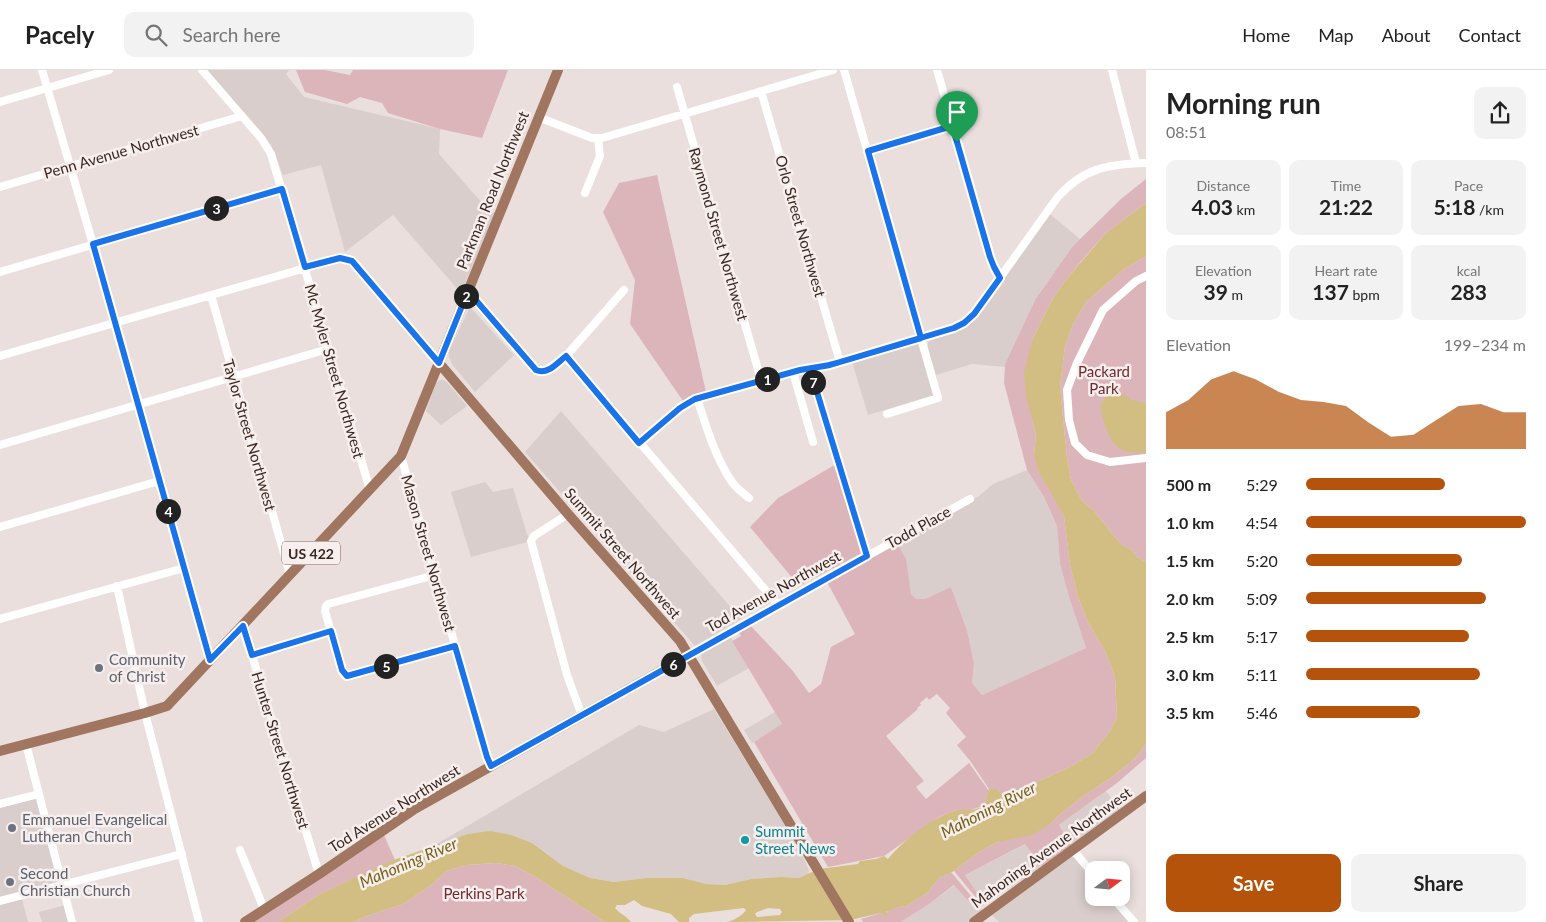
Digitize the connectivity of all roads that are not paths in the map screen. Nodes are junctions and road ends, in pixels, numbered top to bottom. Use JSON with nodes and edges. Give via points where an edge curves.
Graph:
{"nodes":[{"id":1,"x":42,"y":70,"type":"edge"},
{"id":2,"x":109,"y":70,"type":"edge"},
{"id":3,"x":202,"y":70,"type":"edge"},
{"id":4,"x":558,"y":70,"type":"edge"},
{"id":5,"x":833,"y":70,"type":"edge"},
{"id":6,"x":844,"y":70,"type":"edge"},
{"id":7,"x":937,"y":70,"type":"edge"},
{"id":8,"x":1112,"y":70,"type":"edge"},
{"id":9,"x":677,"y":87,"type":"dead end"},
{"id":10,"x":47,"y":88,"type":"junction"},
{"id":11,"x":762,"y":91,"type":"junction"},
{"id":12,"x":0,"y":102,"type":"edge"},
{"id":13,"x":685,"y":114,"type":"junction"},
{"id":14,"x":242,"y":116,"type":"junction"},
{"id":15,"x":538,"y":117,"type":"junction"},
{"id":16,"x":952,"y":126,"type":"junction"},
{"id":17,"x":598,"y":138,"type":"junction"},
{"id":18,"x":868,"y":151,"type":"junction"},
{"id":19,"x":1146,"y":163,"type":"edge"},
{"id":20,"x":1136,"y":164,"type":"junction"},
{"id":21,"x":70,"y":166,"type":"junction"},
{"id":22,"x":0,"y":187,"type":"edge"},
{"id":23,"x":282,"y":189,"type":"junction"},
{"id":24,"x":585,"y":192,"type":"dead end"},
{"id":25,"x":93,"y":244,"type":"junction"},
{"id":26,"x":305,"y":267,"type":"junction"},
{"id":27,"x":0,"y":272,"type":"edge"},
{"id":28,"x":1146,"y":276,"type":"edge"},
{"id":29,"x":1000,"y":278,"type":"junction"},
{"id":30,"x":624,"y":290,"type":"dead end"},
{"id":31,"x":468,"y":291,"type":"junction"},
{"id":32,"x":211,"y":295,"type":"junction"},
{"id":33,"x":116,"y":323,"type":"junction"},
{"id":34,"x":921,"y":338,"type":"junction"},
{"id":35,"x":328,"y":348,"type":"junction"},
{"id":36,"x":0,"y":356,"type":"edge"},
{"id":37,"x":566,"y":356,"type":"junction"},
{"id":38,"x":840,"y":362,"type":"junction"},
{"id":39,"x":439,"y":363,"type":"junction"},
{"id":40,"x":810,"y":369,"type":"junction"},
{"id":41,"x":793,"y":372,"type":"junction"},
{"id":42,"x":233,"y":377,"type":"junction"},
{"id":43,"x":761,"y":380,"type":"junction"},
{"id":44,"x":697,"y":398,"type":"junction"},
{"id":45,"x":138,"y":405,"type":"junction"},
{"id":46,"x":887,"y":414,"type":"dead end"},
{"id":47,"x":814,"y":442,"type":"dead end"},
{"id":48,"x":639,"y":443,"type":"junction"},
{"id":49,"x":0,"y":445,"type":"edge"},
{"id":50,"x":401,"y":456,"type":"junction"},
{"id":51,"x":1146,"y":458,"type":"edge"},
{"id":52,"x":159,"y":481,"type":"junction"},
{"id":53,"x":370,"y":490,"type":"junction"},
{"id":54,"x":749,"y":498,"type":"dead end"},
{"id":55,"x":970,"y":499,"type":"dead end"},
{"id":56,"x":568,"y":514,"type":"junction"},
{"id":57,"x":0,"y":528,"type":"edge"},
{"id":58,"x":867,"y":556,"type":"junction"},
{"id":59,"x":184,"y":568,"type":"junction"},
{"id":60,"x":290,"y":575,"type":"junction"},
{"id":61,"x":435,"y":575,"type":"junction"},
{"id":62,"x":117,"y":586,"type":"junction"},
{"id":63,"x":779,"y":606,"type":"junction"},
{"id":64,"x":0,"y":619,"type":"edge"},
{"id":65,"x":243,"y":626,"type":"junction"},
{"id":66,"x":331,"y":631,"type":"junction"},
{"id":67,"x":455,"y":646,"type":"junction"},
{"id":68,"x":252,"y":655,"type":"junction"},
{"id":69,"x":689,"y":655,"type":"junction"},
{"id":70,"x":210,"y":660,"type":"junction"},
{"id":71,"x":145,"y":713,"type":"junction"},
{"id":72,"x":582,"y":716,"type":"junction"},
{"id":73,"x":26,"y":744,"type":"junction"},
{"id":74,"x":0,"y":751,"type":"edge"},
{"id":75,"x":491,"y":766,"type":"junction"},
{"id":76,"x":39,"y":794,"type":"junction"},
{"id":77,"x":1146,"y":796,"type":"edge"},
{"id":78,"x":0,"y":804,"type":"edge"},
{"id":79,"x":240,"y":850,"type":"dead end"},
{"id":80,"x":1073,"y":850,"type":"junction"},
{"id":81,"x":182,"y":854,"type":"junction"},
{"id":82,"x":1085,"y":864,"type":"edge"},
{"id":83,"x":319,"y":874,"type":"junction"},
{"id":84,"x":63,"y":886,"type":"junction"},
{"id":85,"x":0,"y":901,"type":"edge"},
{"id":86,"x":1120,"y":906,"type":"edge"},
{"id":87,"x":264,"y":910,"type":"junction"},
{"id":88,"x":72,"y":922,"type":"edge"},
{"id":89,"x":199,"y":922,"type":"edge"},
{"id":90,"x":245,"y":922,"type":"edge"},
{"id":91,"x":849,"y":922,"type":"edge"},
{"id":92,"x":974,"y":922,"type":"edge"},
{"id":93,"x":1134,"y":922,"type":"edge"}],
"edges":[{"from":1,"to":10,"type":"street"},
{"from":2,"to":10,"type":"street"},
{"from":3,"to":14,"type":"street","name":"Mc Myler Street Northwest"},
{"from":4,"to":15,"type":"main road","name":"Parkman Road Northwest","number":"US 422"},
{"from":5,"to":11,"type":"street"},
{"from":6,"to":18,"type":"street"},
{"from":7,"to":16,"type":"street"},
{"from":8,"to":20,"type":"street"},
{"from":9,"to":13,"type":"street","name":"Raymond Street Northwest"},
{"from":10,"to":12,"type":"street"},
{"from":10,"to":21,"type":"street"},
{"from":11,"to":13,"type":"street"},
{"from":11,"to":38,"type":"street","name":"Orlo Street Northwest"},
{"from":13,"to":17,"type":"street"},
{"from":13,"to":43,"type":"street","name":"Raymond Street Northwest"},
{"from":14,"to":21,"type":"street","name":"Penn Avenue Northwest"},
{"from":14,"to":23,"type":"street","name":"Mc Myler Street Northwest","via":[[268,147]]},
{"from":15,"to":17,"type":"street"},
{"from":15,"to":31,"type":"main road","name":"Parkman Road Northwest","number":"US 422"},
{"from":16,"to":18,"type":"street"},
{"from":16,"to":29,"type":"street","via":[[990,257]]},
{"from":17,"to":24,"type":"street","via":[[600,156]]},
{"from":18,"to":34,"type":"street"},
{"from":19,"to":20,"type":"street"},
{"from":20,"to":29,"type":"street","via":[[1097,169],[1070,185],[1057,198]]},
{"from":21,"to":22,"type":"street","name":"Penn Avenue Northwest"},
{"from":21,"to":25,"type":"street"},
{"from":23,"to":25,"type":"street"},
{"from":23,"to":26,"type":"street","name":"Mc Myler Street Northwest"},
{"from":25,"to":27,"type":"street"},
{"from":25,"to":33,"type":"street"},
{"from":26,"to":32,"type":"street"},
{"from":26,"to":35,"type":"street","name":"Mc Myler Street Northwest"},
{"from":26,"to":39,"type":"street","name":"Summit Street Northwest","via":[[338,258],[354,263]]},
{"from":28,"to":51,"type":"street","via":[[1103,310],[1067,390],[1075,443],[1087,456],[1110,462]]},
{"from":29,"to":34,"type":"street","via":[[964,323]]},
{"from":30,"to":37,"type":"street"},
{"from":31,"to":37,"type":"street","via":[[535,369],[547,371]]},
{"from":31,"to":39,"type":"main road","name":"Parkman Road Northwest","number":"US 422"},
{"from":32,"to":33,"type":"street"},
{"from":32,"to":42,"type":"street","name":"Taylor Street Northwest"},
{"from":33,"to":36,"type":"street"},
{"from":33,"to":45,"type":"street"},
{"from":34,"to":38,"type":"street"},
{"from":34,"to":46,"type":"street","via":[[938,398]]},
{"from":35,"to":42,"type":"street"},
{"from":35,"to":53,"type":"street","name":"Mc Myler Street Northwest"},
{"from":37,"to":48,"type":"street"},
{"from":38,"to":40,"type":"street"},
{"from":39,"to":50,"type":"main road","name":"Parkman Road Northwest","number":"US 422"},
{"from":39,"to":56,"type":"main road","name":"Summit Street Northwest"},
{"from":40,"to":41,"type":"street"},
{"from":40,"to":58,"type":"street"},
{"from":41,"to":43,"type":"street"},
{"from":41,"to":47,"type":"street"},
{"from":42,"to":45,"type":"street"},
{"from":42,"to":60,"type":"street","name":"Taylor Street Northwest"},
{"from":43,"to":44,"type":"street"},
{"from":44,"to":48,"type":"street","via":[[680,408]]},
{"from":44,"to":54,"type":"street","via":[[709,435],[732,483]]},
{"from":45,"to":49,"type":"street"},
{"from":45,"to":52,"type":"street"},
{"from":48,"to":63,"type":"street"},
{"from":50,"to":53,"type":"main road","name":"Parkman Road Northwest","number":"US 422"},
{"from":50,"to":61,"type":"street","name":"Mason Street Northwest"},
{"from":52,"to":57,"type":"street"},
{"from":52,"to":59,"type":"street"},
{"from":53,"to":60,"type":"main road","name":"Parkman Road Northwest","number":"US 422"},
{"from":55,"to":58,"type":"street","name":"Todd Place"},
{"from":56,"to":69,"type":"main road","name":"Summit Street Northwest"},
{"from":56,"to":72,"type":"street","via":[[531,541],[567,675]]},
{"from":58,"to":63,"type":"street","name":"Tod Avenue Northwest"},
{"from":59,"to":62,"type":"street"},
{"from":59,"to":70,"type":"street"},
{"from":60,"to":65,"type":"main road","name":"Parkman Road Northwest","number":"US 422"},
{"from":61,"to":66,"type":"street","via":[[328,604],[325,611]]},
{"from":61,"to":67,"type":"street","name":"Mason Street Northwest"},
{"from":62,"to":64,"type":"street"},
{"from":62,"to":71,"type":"street"},
{"from":63,"to":69,"type":"street","name":"Tod Avenue Northwest"},
{"from":65,"to":68,"type":"street","name":"Hunter Street Northwest"},
{"from":65,"to":70,"type":"main road","name":"Parkman Road Northwest","number":"US 422"},
{"from":66,"to":67,"type":"street","via":[[342,670],[347,676]]},
{"from":66,"to":68,"type":"street"},
{"from":67,"to":75,"type":"street","name":"Mason Street Northwest"},
{"from":68,"to":83,"type":"street","name":"Hunter Street Northwest"},
{"from":69,"to":72,"type":"main road","name":"Tod Avenue Northwest"},
{"from":69,"to":91,"type":"main road","name":"Summit Street Northwest"},
{"from":70,"to":71,"type":"main road","name":"Parkman Road Northwest","number":"US 422","via":[[172,702]]},
{"from":71,"to":73,"type":"main road","name":"Parkman Road Northwest","number":"US 422"},
{"from":71,"to":81,"type":"street"},
{"from":72,"to":75,"type":"main road","name":"Tod Avenue Northwest"},
{"from":73,"to":74,"type":"main road","name":"Parkman Road Northwest","number":"US 422"},
{"from":73,"to":76,"type":"street"},
{"from":75,"to":83,"type":"main road","name":"Tod Avenue Northwest","via":[[413,810]]},
{"from":76,"to":78,"type":"street"},
{"from":76,"to":84,"type":"street"},
{"from":77,"to":80,"type":"main road","name":"Mahoning Avenue Northwest"},
{"from":79,"to":87,"type":"street"},
{"from":80,"to":82,"type":"street"},
{"from":80,"to":92,"type":"main road","name":"Mahoning Avenue Northwest"},
{"from":81,"to":84,"type":"street"},
{"from":81,"to":89,"type":"street"},
{"from":83,"to":87,"type":"main road","name":"Tod Avenue Northwest"},
{"from":84,"to":85,"type":"street"},
{"from":84,"to":88,"type":"street"},
{"from":86,"to":93,"type":"street"},
{"from":87,"to":90,"type":"main road","name":"Tod Avenue Northwest"}]}
